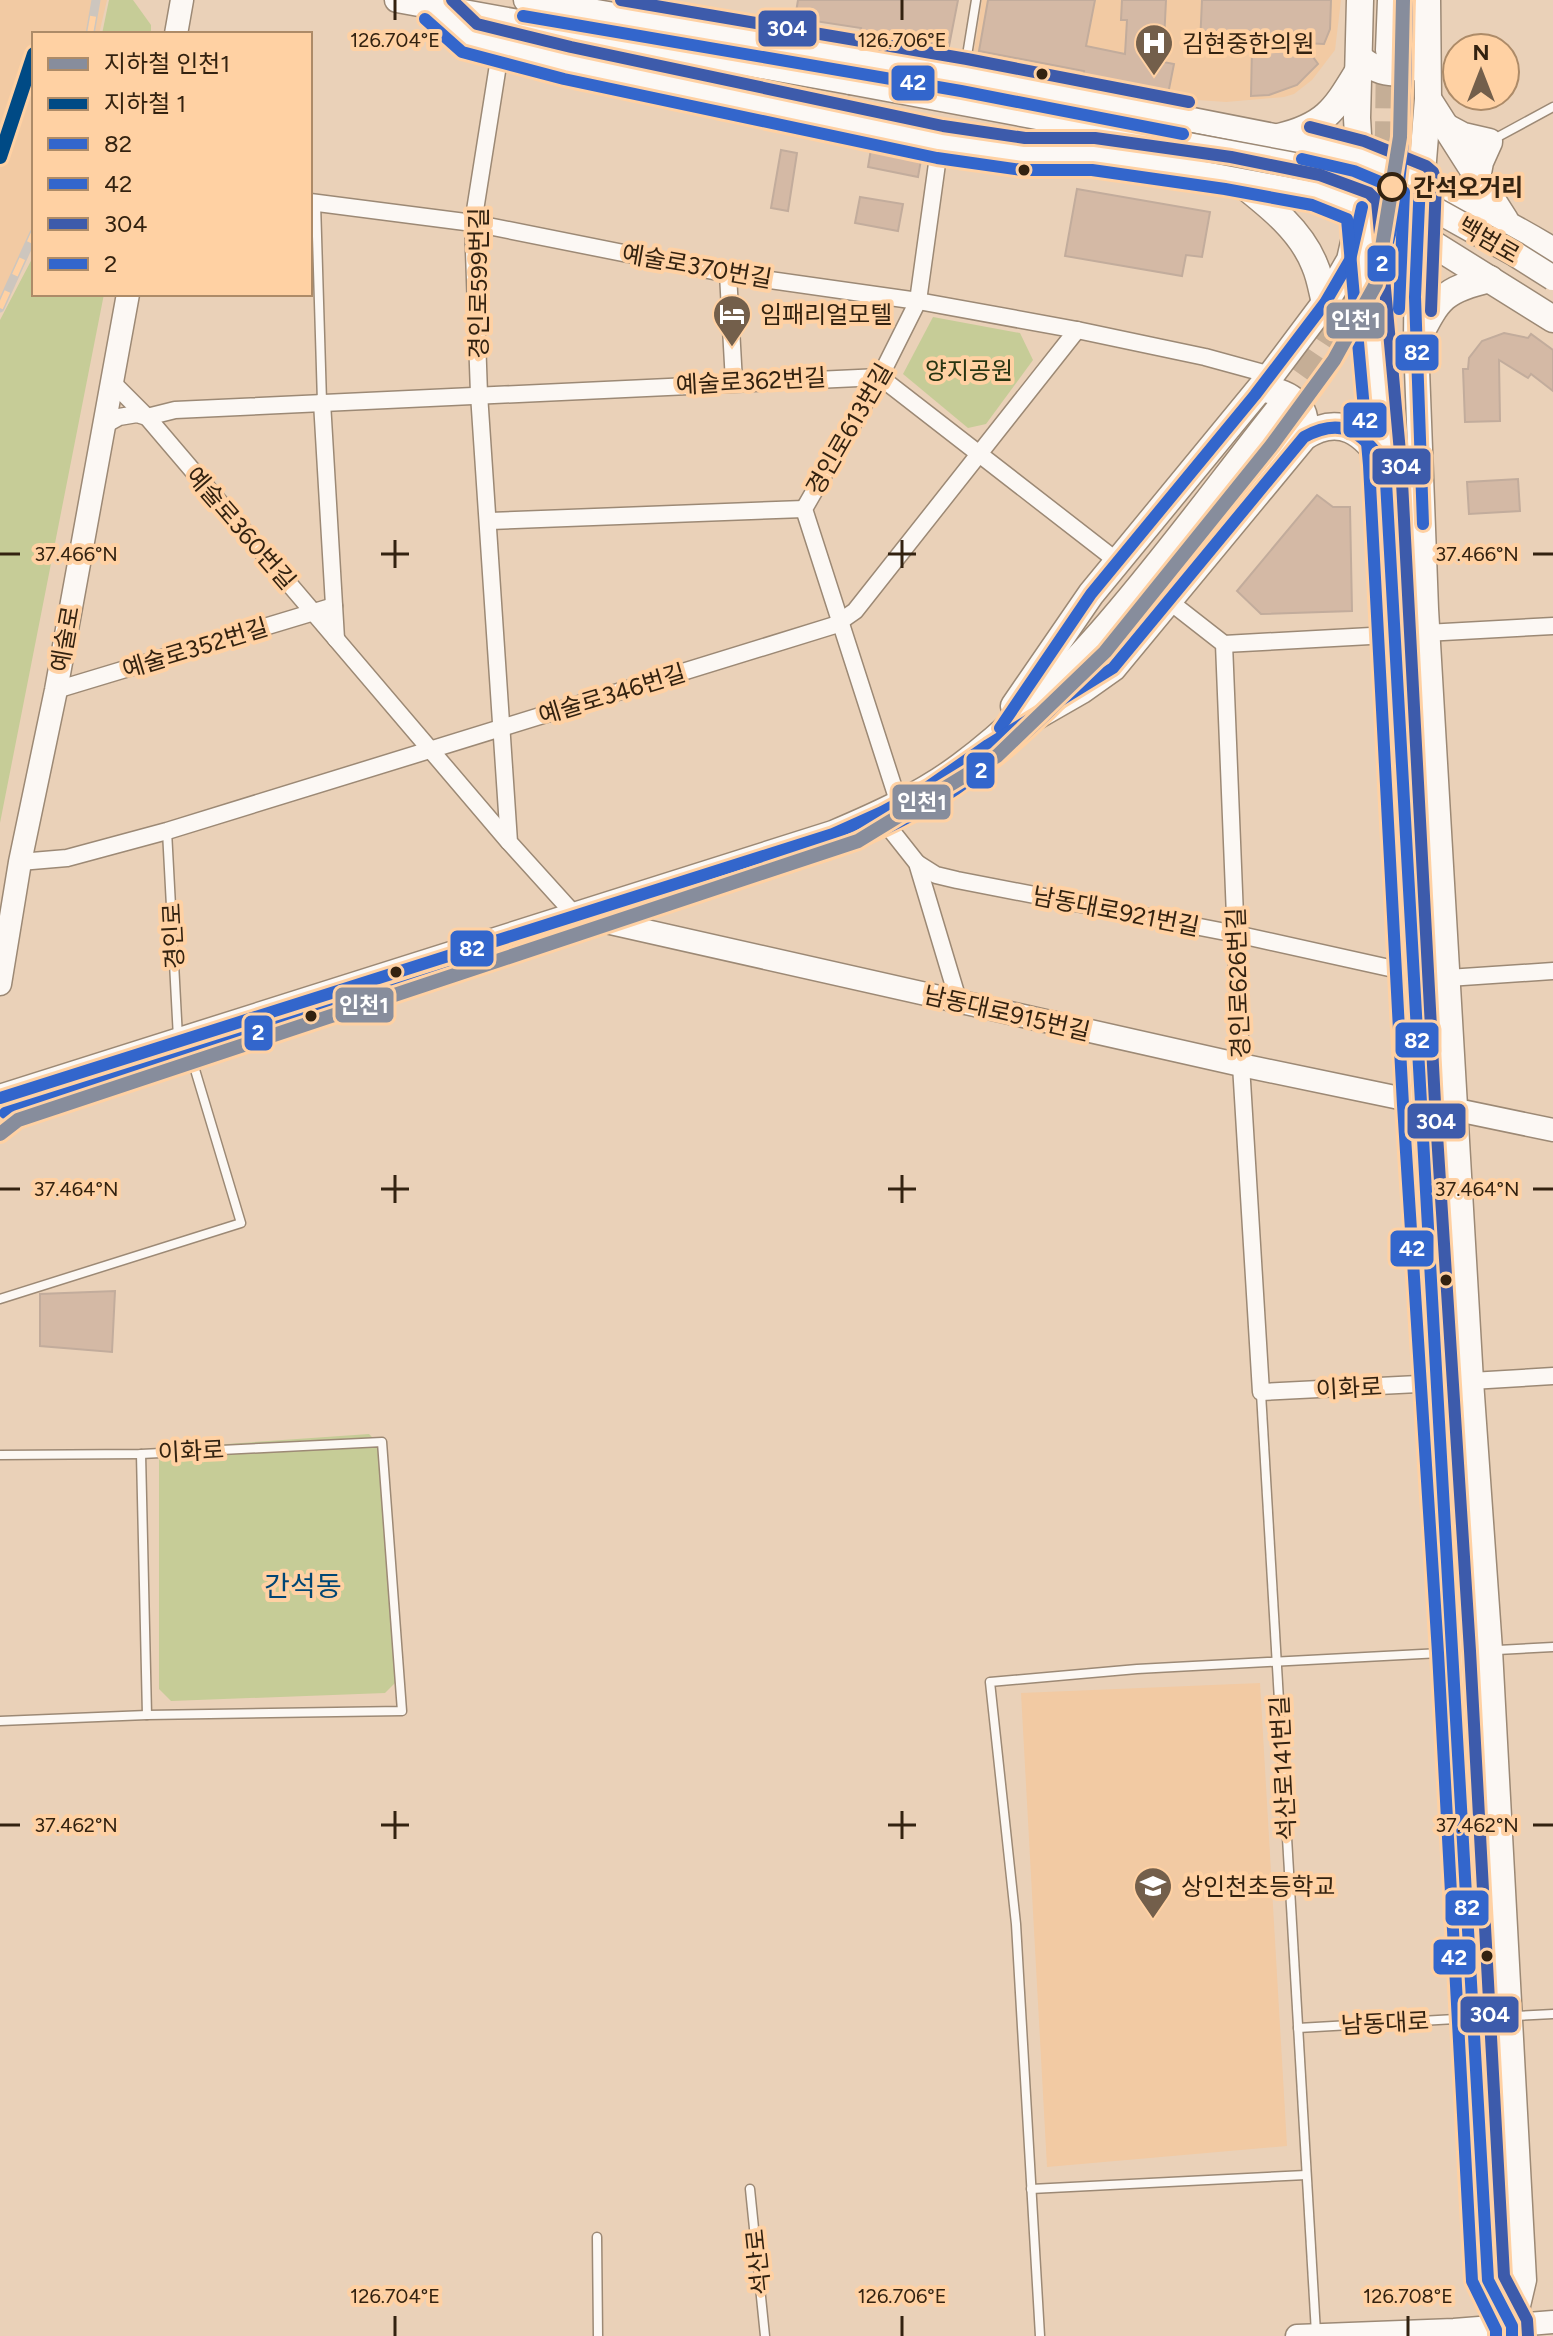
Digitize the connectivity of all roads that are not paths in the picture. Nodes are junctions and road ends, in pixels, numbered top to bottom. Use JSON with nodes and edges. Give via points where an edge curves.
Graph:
{"nodes":[{"id":1,"x":182,"y":0,"type":"edge"},
{"id":2,"x":400,"y":0,"type":"edge"},
{"id":3,"x":467,"y":0,"type":"edge"},
{"id":4,"x":526,"y":0,"type":"edge"},
{"id":5,"x":976,"y":0,"type":"edge"},
{"id":6,"x":1360,"y":0,"type":"edge"},
{"id":7,"x":1391,"y":0,"type":"edge"},
{"id":8,"x":1427,"y":0,"type":"edge"},
{"id":9,"x":436,"y":7,"type":"junction"},
{"id":10,"x":176,"y":32,"type":"edge"},
{"id":11,"x":501,"y":46,"type":"junction"},
{"id":12,"x":1389,"y":50,"type":"tunnel mouth"},
{"id":13,"x":1427,"y":50,"type":"junction"},
{"id":14,"x":1358,"y":64,"type":"junction"},
{"id":15,"x":964,"y":75,"type":"junction"},
{"id":16,"x":1428,"y":99,"type":"junction"},
{"id":17,"x":1553,"y":107,"type":"edge"},
{"id":18,"x":1448,"y":128,"type":"junction"},
{"id":19,"x":1279,"y":137,"type":"junction"},
{"id":20,"x":940,"y":142,"type":"junction"},
{"id":21,"x":1489,"y":142,"type":"junction"},
{"id":22,"x":1359,"y":156,"type":"junction"},
{"id":23,"x":1228,"y":173,"type":"junction"},
{"id":24,"x":1477,"y":178,"type":"junction"},
{"id":25,"x":1420,"y":181,"type":"junction"},
{"id":26,"x":313,"y":203,"type":"edge"},
{"id":27,"x":1362,"y":207,"type":"junction"},
{"id":28,"x":1506,"y":222,"type":"junction"},
{"id":29,"x":473,"y":223,"type":"junction"},
{"id":30,"x":1417,"y":234,"type":"junction"},
{"id":31,"x":1553,"y":251,"type":"edge"},
{"id":32,"x":728,"y":274,"type":"junction"},
{"id":33,"x":1553,"y":278,"type":"edge"},
{"id":34,"x":1490,"y":279,"type":"junction"},
{"id":35,"x":128,"y":296,"type":"edge"},
{"id":36,"x":918,"y":301,"type":"junction"},
{"id":37,"x":1325,"y":303,"type":"junction"},
{"id":38,"x":1553,"y":319,"type":"edge"},
{"id":39,"x":1077,"y":330,"type":"junction"},
{"id":40,"x":1416,"y":342,"type":"junction"},
{"id":41,"x":880,"y":377,"type":"junction"},
{"id":42,"x":112,"y":382,"type":"junction"},
{"id":43,"x":734,"y":382,"type":"junction"},
{"id":44,"x":1263,"y":385,"type":"junction"},
{"id":45,"x":479,"y":394,"type":"junction"},
{"id":46,"x":322,"y":402,"type":"junction"},
{"id":47,"x":1280,"y":408,"type":"tunnel mouth"},
{"id":48,"x":147,"y":417,"type":"junction"},
{"id":49,"x":103,"y":426,"type":"junction"},
{"id":50,"x":1304,"y":437,"type":"junction"},
{"id":51,"x":979,"y":455,"type":"junction"},
{"id":52,"x":1385,"y":464,"type":"junction"},
{"id":53,"x":804,"y":509,"type":"junction"},
{"id":54,"x":490,"y":521,"type":"junction"},
{"id":55,"x":1117,"y":561,"type":"junction"},
{"id":56,"x":1169,"y":601,"type":"junction"},
{"id":57,"x":334,"y":606,"type":"junction"},
{"id":58,"x":314,"y":612,"type":"junction"},
{"id":59,"x":842,"y":620,"type":"junction"},
{"id":60,"x":1553,"y":626,"type":"edge"},
{"id":61,"x":1428,"y":634,"type":"junction"},
{"id":62,"x":1395,"y":636,"type":"junction"},
{"id":63,"x":336,"y":639,"type":"junction"},
{"id":64,"x":1224,"y":644,"type":"junction"},
{"id":65,"x":56,"y":690,"type":"junction"},
{"id":66,"x":501,"y":729,"type":"junction"},
{"id":67,"x":990,"y":743,"type":"junction"},
{"id":68,"x":432,"y":751,"type":"junction"},
{"id":69,"x":889,"y":809,"type":"junction"},
{"id":70,"x":167,"y":831,"type":"junction"},
{"id":71,"x":509,"y":842,"type":"junction"},
{"id":72,"x":20,"y":862,"type":"junction"},
{"id":73,"x":917,"y":863,"type":"junction"},
{"id":74,"x":575,"y":915,"type":"junction"},
{"id":75,"x":1236,"y":934,"type":"junction"},
{"id":76,"x":1553,"y":971,"type":"edge"},
{"id":77,"x":1412,"y":973,"type":"junction"},
{"id":78,"x":1448,"y":978,"type":"junction"},
{"id":79,"x":0,"y":984,"type":"edge"},
{"id":80,"x":959,"y":1003,"type":"junction"},
{"id":81,"x":182,"y":1040,"type":"junction"},
{"id":82,"x":1241,"y":1065,"type":"junction"},
{"id":83,"x":0,"y":1098,"type":"edge"},
{"id":84,"x":1437,"y":1108,"type":"junction"},
{"id":85,"x":1553,"y":1130,"type":"edge"},
{"id":86,"x":0,"y":1299,"type":"edge"},
{"id":87,"x":1553,"y":1376,"type":"edge"},
{"id":88,"x":1471,"y":1381,"type":"junction"},
{"id":89,"x":1438,"y":1383,"type":"junction"},
{"id":90,"x":1261,"y":1392,"type":"junction"},
{"id":91,"x":141,"y":1454,"type":"junction"},
{"id":92,"x":0,"y":1455,"type":"edge"},
{"id":93,"x":1553,"y":1647,"type":"edge"},
{"id":94,"x":1471,"y":1651,"type":"junction"},
{"id":95,"x":1277,"y":1661,"type":"junction"},
{"id":96,"x":147,"y":1715,"type":"junction"},
{"id":97,"x":0,"y":1721,"type":"edge"},
{"id":98,"x":1553,"y":2014,"type":"edge"},
{"id":99,"x":1510,"y":2016,"type":"junction"},
{"id":100,"x":1473,"y":2018,"type":"junction"},
{"id":101,"x":1298,"y":2028,"type":"junction"},
{"id":102,"x":1306,"y":2175,"type":"junction"},
{"id":103,"x":750,"y":2189,"type":"dead end"},
{"id":104,"x":1031,"y":2189,"type":"junction"},
{"id":105,"x":597,"y":2237,"type":"dead end"},
{"id":106,"x":1553,"y":2322,"type":"edge"},
{"id":107,"x":1512,"y":2331,"type":"edge"},
{"id":108,"x":1316,"y":2335,"type":"edge"},
{"id":109,"x":598,"y":2336,"type":"edge"},
{"id":110,"x":765,"y":2336,"type":"edge"},
{"id":111,"x":1040,"y":2336,"type":"edge"},
{"id":112,"x":1297,"y":2336,"type":"edge"}],
"edges":[{"from":1,"to":10,"type":"street"},
{"from":2,"to":9,"type":"main road","name":"백범로"},
{"from":3,"to":9,"type":"main road","name":"백범로"},
{"from":4,"to":15,"type":"main road","name":"백범로"},
{"from":5,"to":15,"type":"lane"},
{"from":6,"to":14,"type":"main road"},
{"from":7,"to":12,"type":"main road"},
{"from":8,"to":13,"type":"main road"},
{"from":9,"to":11,"type":"main road","name":"백범로","via":[[469,38]]},
{"from":9,"to":33,"type":"main road","name":"백범로","bridge":true,"via":[[1343,174],[1434,209]]},
{"from":11,"to":20,"type":"main road","name":"백범로"},
{"from":11,"to":29,"type":"street","name":"경인로599번길"},
{"from":13,"to":14,"type":"main road","via":[[1420,61],[1397,73]]},
{"from":13,"to":16,"type":"main road"},
{"from":14,"to":19,"type":"main road","via":[[1327,117]]},
{"from":14,"to":22,"type":"main road"},
{"from":15,"to":19,"type":"main road","name":"백범로"},
{"from":16,"to":18,"type":"main road"},
{"from":16,"to":25,"type":"main road"},
{"from":17,"to":21,"type":"lane"},
{"from":18,"to":21,"type":"main road"},
{"from":18,"to":24,"type":"main road"},
{"from":19,"to":22,"type":"main road","name":"백범로"},
{"from":20,"to":23,"type":"main road","name":"백범로","via":[[1024,154],[1093,154]]},
{"from":20,"to":36,"type":"street","name":"경인로613번길"},
{"from":21,"to":24,"type":"main road"},
{"from":22,"to":25,"type":"main road","name":"백범로"},
{"from":22,"to":27,"type":"main road"},
{"from":23,"to":27,"type":"main road","name":"백범로","via":[[1297,186]]},
{"from":23,"to":37,"type":"main road","via":[[1296,234],[1315,264]]},
{"from":24,"to":28,"type":"main road"},
{"from":25,"to":28,"type":"main road","name":"백범로"},
{"from":25,"to":30,"type":"main road"},
{"from":26,"to":29,"type":"street","name":"예술로370번길"},
{"from":26,"to":46,"type":"lane"},
{"from":27,"to":30,"type":"main road","name":"백범로"},
{"from":27,"to":37,"type":"main road","via":[[1350,260]]},
{"from":27,"to":52,"type":"main road"},
{"from":28,"to":31,"type":"main road","name":"백범로"},
{"from":29,"to":32,"type":"street","name":"예술로370번길"},
{"from":29,"to":45,"type":"street","name":"경인로599번길"},
{"from":30,"to":34,"type":"main road","name":"백범로"},
{"from":30,"to":40,"type":"main road"},
{"from":32,"to":36,"type":"street","name":"예술로370번길"},
{"from":32,"to":43,"type":"street"},
{"from":34,"to":38,"type":"main road","name":"백범로"},
{"from":34,"to":40,"type":"main road","via":[[1460,286],[1443,297]]},
{"from":35,"to":42,"type":"street","name":"예술로"},
{"from":36,"to":39,"type":"street","name":"예술로370번길"},
{"from":36,"to":41,"type":"street","name":"경인로613번길"},
{"from":37,"to":44,"type":"main road"},
{"from":39,"to":44,"type":"street","name":"예술로370번길","via":[[1205,357]]},
{"from":39,"to":51,"type":"street","name":"예술로346번길"},
{"from":40,"to":61,"type":"main road"},
{"from":41,"to":43,"type":"street","name":"예술로362번길"},
{"from":41,"to":51,"type":"street"},
{"from":41,"to":53,"type":"street","name":"경인로613번길"},
{"from":42,"to":48,"type":"street","name":"예술로360번길"},
{"from":42,"to":49,"type":"street","name":"예술로"},
{"from":43,"to":45,"type":"street","name":"예술로362번길"},
{"from":44,"to":50,"type":"main road","via":[[1301,407],[1307,422]]},
{"from":44,"to":55,"type":"main road"},
{"from":45,"to":46,"type":"street","name":"예술로362번길"},
{"from":45,"to":54,"type":"street","name":"경인로599번길"},
{"from":46,"to":48,"type":"street","name":"예술로362번길","via":[[175,410]]},
{"from":46,"to":57,"type":"street","name":"예술로360번길"},
{"from":47,"to":67,"type":"main road","via":[[1114,617]]},
{"from":48,"to":49,"type":"street","name":"예술로362번길","via":[[119,417]]},
{"from":48,"to":58,"type":"street","name":"예술로360번길"},
{"from":49,"to":65,"type":"street","name":"예술로"},
{"from":50,"to":52,"type":"main road","via":[[1319,427],[1349,429],[1372,444]]},
{"from":50,"to":56,"type":"main road"},
{"from":51,"to":55,"type":"street"},
{"from":51,"to":59,"type":"street","name":"예술로346번길","via":[[855,611]]},
{"from":52,"to":62,"type":"main road"},
{"from":53,"to":54,"type":"street"},
{"from":53,"to":59,"type":"street","name":"경인로613번길"},
{"from":54,"to":66,"type":"street","name":"경인로599번길"},
{"from":55,"to":67,"type":"main road"},
{"from":56,"to":64,"type":"street"},
{"from":56,"to":67,"type":"main road","via":[[1113,668]]},
{"from":57,"to":58,"type":"street","name":"예술로352번길"},
{"from":57,"to":63,"type":"street","name":"예술로360번길"},
{"from":58,"to":63,"type":"street","name":"예술로360번길"},
{"from":58,"to":65,"type":"street","name":"예술로352번길"},
{"from":59,"to":66,"type":"street","name":"예술로346번길"},
{"from":59,"to":69,"type":"street","name":"경인로613번길"},
{"from":60,"to":61,"type":"street"},
{"from":61,"to":62,"type":"street"},
{"from":61,"to":78,"type":"main road"},
{"from":62,"to":64,"type":"street"},
{"from":62,"to":77,"type":"main road"},
{"from":63,"to":68,"type":"street","name":"예술로360번길"},
{"from":64,"to":75,"type":"street","name":"경인로626번길"},
{"from":65,"to":72,"type":"street","name":"예술로"},
{"from":66,"to":68,"type":"street","name":"예술로346번길"},
{"from":66,"to":71,"type":"street","name":"경인로599번길"},
{"from":67,"to":69,"type":"main road"},
{"from":68,"to":70,"type":"street","name":"예술로346번길"},
{"from":68,"to":71,"type":"street","name":"예술로360번길"},
{"from":69,"to":73,"type":"street"},
{"from":69,"to":74,"type":"main road","via":[[833,834]]},
{"from":70,"to":72,"type":"street","name":"예술로346번길","via":[[67,858]]},
{"from":70,"to":81,"type":"lane","name":"경인로"},
{"from":71,"to":74,"type":"street"},
{"from":72,"to":79,"type":"street","name":"예술로"},
{"from":73,"to":75,"type":"street","name":"남동대로921번길","via":[[957,880]]},
{"from":73,"to":80,"type":"street"},
{"from":74,"to":80,"type":"street","name":"남동대로915번길"},
{"from":74,"to":81,"type":"main road"},
{"from":75,"to":77,"type":"street","name":"남동대로921번길"},
{"from":75,"to":82,"type":"street","name":"경인로626번길"},
{"from":76,"to":78,"type":"street"},
{"from":77,"to":84,"type":"main road"},
{"from":78,"to":84,"type":"main road"},
{"from":80,"to":82,"type":"street","name":"남동대로915번길"},
{"from":81,"to":83,"type":"main road"},
{"from":81,"to":86,"type":"lane","name":"경인로","via":[[241,1223]]},
{"from":82,"to":84,"type":"street","name":"남동대로915번길"},
{"from":82,"to":90,"type":"street","name":"경인로626번길"},
{"from":84,"to":85,"type":"street","name":"남동대로915번길"},
{"from":84,"to":88,"type":"main road"},
{"from":84,"to":89,"type":"main road"},
{"from":87,"to":88,"type":"street"},
{"from":88,"to":94,"type":"main road"},
{"from":89,"to":90,"type":"street","name":"이화로"},
{"from":89,"to":94,"type":"main road"},
{"from":90,"to":95,"type":"lane","name":"석산로141번길"},
{"from":91,"to":92,"type":"lane","name":"이화로"},
{"from":91,"to":96,"type":"lane"},
{"from":91,"to":96,"type":"lane","name":"이화로","via":[[382,1442],[402,1711]]},
{"from":93,"to":94,"type":"lane"},
{"from":94,"to":95,"type":"lane"},
{"from":94,"to":99,"type":"main road"},
{"from":94,"to":100,"type":"main road"},
{"from":95,"to":101,"type":"lane","name":"석산로141번길"},
{"from":95,"to":104,"type":"lane","via":[[990,1682],[1016,1924]]},
{"from":96,"to":97,"type":"lane"},
{"from":98,"to":99,"type":"lane"},
{"from":99,"to":107,"type":"main road","via":[[1524,2280]]},
{"from":100,"to":101,"type":"lane","name":"남동대로"},
{"from":100,"to":107,"type":"main road","via":[[1488,2280]]},
{"from":101,"to":102,"type":"lane","name":"석산로141번길"},
{"from":102,"to":104,"type":"lane"},
{"from":102,"to":108,"type":"lane","name":"석산로141번길"},
{"from":103,"to":110,"type":"lane","name":"석산로"},
{"from":104,"to":111,"type":"lane"},
{"from":105,"to":109,"type":"lane"},
{"from":106,"to":107,"type":"street"},
{"from":107,"to":108,"type":"street"},
{"from":108,"to":112,"type":"street"}]}
